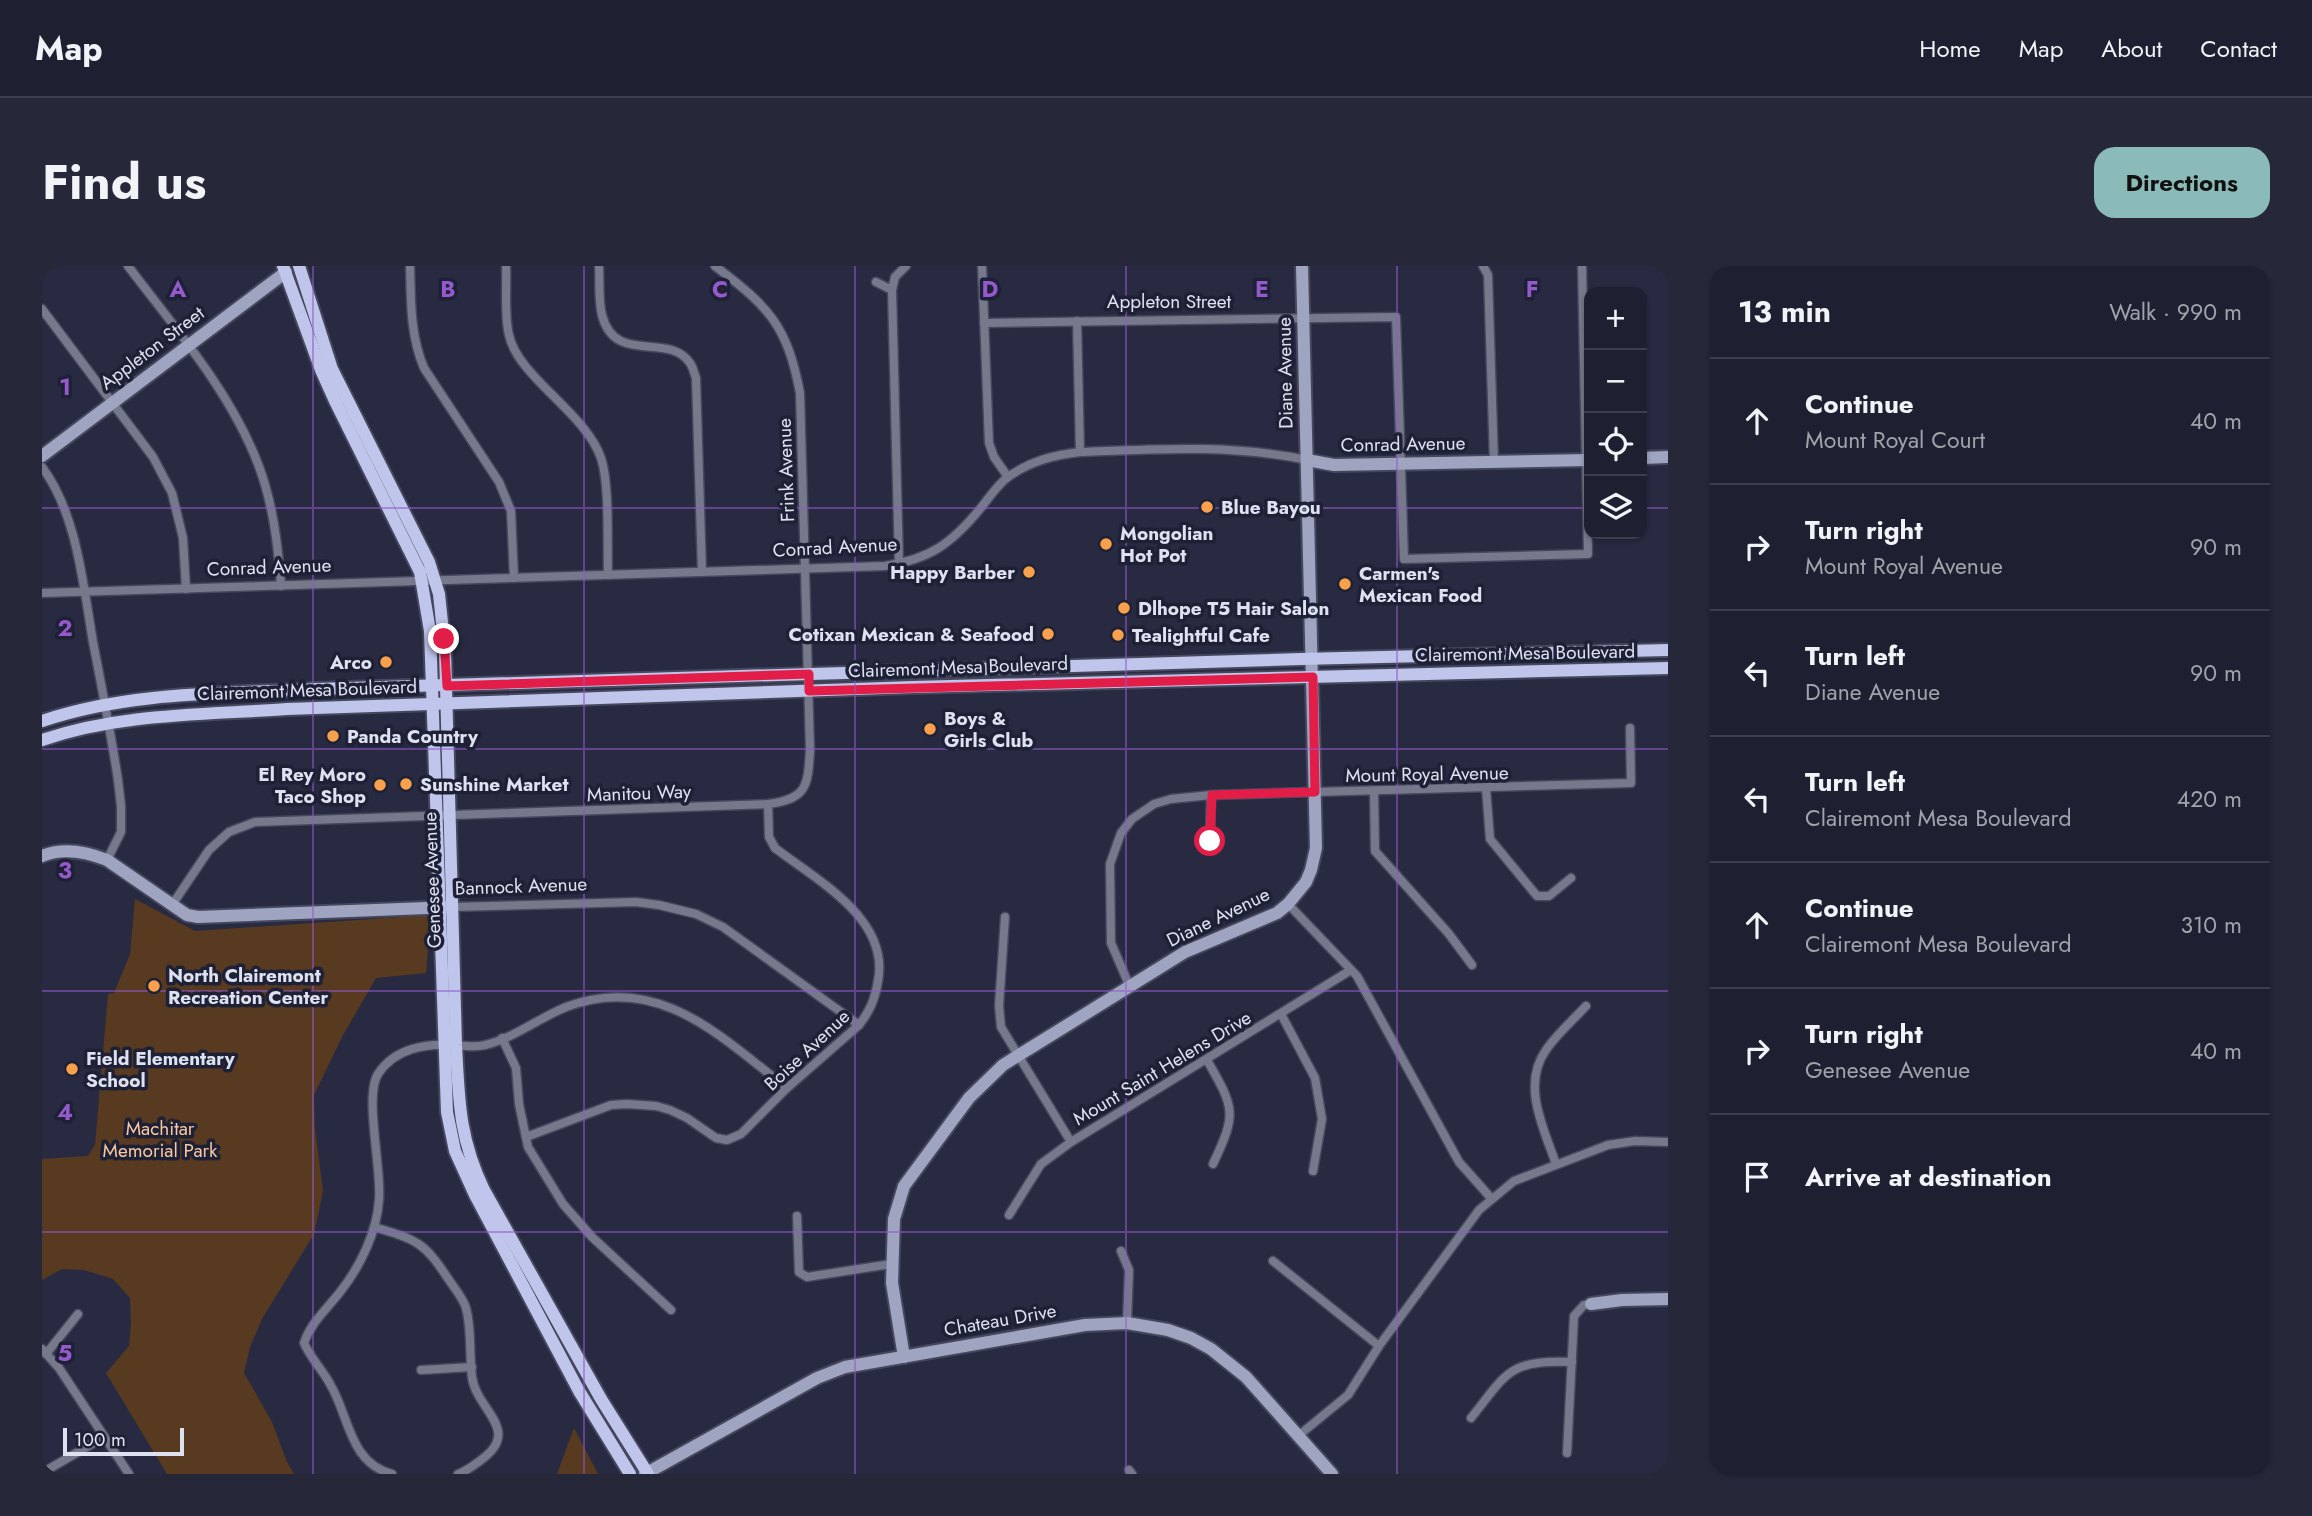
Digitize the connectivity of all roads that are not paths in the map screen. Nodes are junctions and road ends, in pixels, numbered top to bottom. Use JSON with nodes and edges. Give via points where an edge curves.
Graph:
{"nodes":[{"id":1,"x":128,"y":266,"type":"edge"},
{"id":2,"x":410,"y":266,"type":"edge"},
{"id":3,"x":506,"y":266,"type":"edge"},
{"id":4,"x":599,"y":266,"type":"edge"},
{"id":5,"x":715,"y":266,"type":"edge"},
{"id":6,"x":906,"y":266,"type":"edge"},
{"id":7,"x":982,"y":266,"type":"edge"},
{"id":8,"x":1302,"y":266,"type":"edge"},
{"id":9,"x":1483,"y":266,"type":"edge"},
{"id":10,"x":1582,"y":266,"type":"edge"},
{"id":11,"x":290,"y":267,"type":"edge"},
{"id":12,"x":876,"y":282,"type":"dead end"},
{"id":13,"x":892,"y":290,"type":"junction"},
{"id":14,"x":42,"y":309,"type":"edge"},
{"id":15,"x":1303,"y":318,"type":"junction"},
{"id":16,"x":1077,"y":321,"type":"junction"},
{"id":17,"x":984,"y":323,"type":"junction"},
{"id":18,"x":188,"y":346,"type":"junction"},
{"id":19,"x":112,"y":403,"type":"junction"},
{"id":20,"x":1587,"y":413,"type":"edge"},
{"id":21,"x":1080,"y":452,"type":"junction"},
{"id":22,"x":42,"y":456,"type":"edge"},
{"id":23,"x":1668,"y":457,"type":"edge"},
{"id":24,"x":1647,"y":458,"type":"edge"},
{"id":25,"x":1307,"y":460,"type":"junction"},
{"id":26,"x":1584,"y":460,"type":"edge"},
{"id":27,"x":1494,"y":462,"type":"junction"},
{"id":28,"x":1402,"y":464,"type":"junction"},
{"id":29,"x":42,"y":467,"type":"edge"},
{"id":30,"x":1588,"y":476,"type":"edge"},
{"id":31,"x":1008,"y":477,"type":"junction"},
{"id":32,"x":899,"y":564,"type":"junction"},
{"id":33,"x":805,"y":569,"type":"junction"},
{"id":34,"x":702,"y":572,"type":"junction"},
{"id":35,"x":608,"y":575,"type":"junction"},
{"id":36,"x":514,"y":578,"type":"junction"},
{"id":37,"x":429,"y":580,"type":"junction"},
{"id":38,"x":281,"y":586,"type":"junction"},
{"id":39,"x":186,"y":589,"type":"junction"},
{"id":40,"x":85,"y":592,"type":"junction"},
{"id":41,"x":42,"y":593,"type":"edge"},
{"id":42,"x":1668,"y":650,"type":"edge"},
{"id":43,"x":1313,"y":658,"type":"junction"},
{"id":44,"x":1668,"y":668,"type":"edge"},
{"id":45,"x":809,"y":674,"type":"junction"},
{"id":46,"x":1313,"y":677,"type":"junction"},
{"id":47,"x":432,"y":686,"type":"junction"},
{"id":48,"x":447,"y":686,"type":"junction"},
{"id":49,"x":809,"y":691,"type":"junction"},
{"id":50,"x":446,"y":704,"type":"junction"},
{"id":51,"x":106,"y":705,"type":"junction"},
{"id":52,"x":432,"y":705,"type":"junction"},
{"id":53,"x":42,"y":721,"type":"edge"},
{"id":54,"x":109,"y":723,"type":"junction"},
{"id":55,"x":1630,"y":729,"type":"dead end"},
{"id":56,"x":42,"y":740,"type":"edge"},
{"id":57,"x":1486,"y":788,"type":"junction"},
{"id":58,"x":1374,"y":791,"type":"junction"},
{"id":59,"x":1315,"y":792,"type":"junction"},
{"id":60,"x":1212,"y":795,"type":"junction"},
{"id":61,"x":768,"y":804,"type":"junction"},
{"id":62,"x":449,"y":815,"type":"junction"},
{"id":63,"x":435,"y":816,"type":"junction"},
{"id":64,"x":1210,"y":841,"type":"dead end"},
{"id":65,"x":42,"y":856,"type":"edge"},
{"id":66,"x":107,"y":860,"type":"junction"},
{"id":67,"x":1571,"y":878,"type":"dead end"},
{"id":68,"x":1288,"y":904,"type":"junction"},
{"id":69,"x":173,"y":905,"type":"junction"},
{"id":70,"x":446,"y":908,"type":"junction"},
{"id":71,"x":1005,"y":917,"type":"dead end"},
{"id":72,"x":1472,"y":965,"type":"dead end"},
{"id":73,"x":1351,"y":970,"type":"junction"},
{"id":74,"x":1129,"y":987,"type":"junction"},
{"id":75,"x":1586,"y":1006,"type":"dead end"},
{"id":76,"x":1281,"y":1014,"type":"junction"},
{"id":77,"x":859,"y":1025,"type":"junction"},
{"id":78,"x":502,"y":1038,"type":"junction"},
{"id":79,"x":450,"y":1045,"type":"junction"},
{"id":80,"x":1019,"y":1056,"type":"junction"},
{"id":81,"x":1207,"y":1060,"type":"junction"},
{"id":82,"x":787,"y":1088,"type":"junction"},
{"id":83,"x":526,"y":1137,"type":"junction"},
{"id":84,"x":1071,"y":1142,"type":"junction"},
{"id":85,"x":1668,"y":1142,"type":"edge"},
{"id":86,"x":1213,"y":1164,"type":"dead end"},
{"id":87,"x":1556,"y":1164,"type":"junction"},
{"id":88,"x":1313,"y":1171,"type":"dead end"},
{"id":89,"x":1491,"y":1198,"type":"junction"},
{"id":90,"x":1009,"y":1215,"type":"dead end"},
{"id":91,"x":797,"y":1216,"type":"dead end"},
{"id":92,"x":374,"y":1227,"type":"junction"},
{"id":93,"x":1121,"y":1251,"type":"dead end"},
{"id":94,"x":1273,"y":1261,"type":"dead end"},
{"id":95,"x":891,"y":1264,"type":"junction"},
{"id":96,"x":1668,"y":1299,"type":"edge"},
{"id":97,"x":1591,"y":1304,"type":"joint"},
{"id":98,"x":671,"y":1310,"type":"dead end"},
{"id":99,"x":78,"y":1314,"type":"dead end"},
{"id":100,"x":1126,"y":1323,"type":"junction"},
{"id":101,"x":1379,"y":1346,"type":"junction"},
{"id":102,"x":44,"y":1352,"type":"edge"},
{"id":103,"x":904,"y":1357,"type":"junction"},
{"id":104,"x":1572,"y":1362,"type":"junction"},
{"id":105,"x":472,"y":1367,"type":"junction"},
{"id":106,"x":421,"y":1370,"type":"dead end"},
{"id":107,"x":1471,"y":1418,"type":"dead end"},
{"id":108,"x":1298,"y":1436,"type":"junction"},
{"id":109,"x":104,"y":1437,"type":"junction"},
{"id":110,"x":1567,"y":1453,"type":"dead end"},
{"id":111,"x":42,"y":1473,"type":"edge"},
{"id":112,"x":129,"y":1474,"type":"edge"},
{"id":113,"x":392,"y":1474,"type":"edge"},
{"id":114,"x":458,"y":1474,"type":"edge"},
{"id":115,"x":629,"y":1474,"type":"edge"},
{"id":116,"x":647,"y":1474,"type":"edge"},
{"id":117,"x":1332,"y":1474,"type":"edge"}],
"edges":[{"from":1,"to":18,"type":"street"},
{"from":2,"to":36,"type":"street","via":[[416,350],[499,482],[511,511]]},
{"from":3,"to":35,"type":"street","via":[[509,336],[520,359],[585,429],[601,460]]},
{"from":4,"to":34,"type":"street","via":[[601,312],[613,336],[631,346],[679,353],[696,378]]},
{"from":5,"to":33,"type":"street","name":"Frink Avenue","via":[[750,292],[774,319],[794,360],[800,393]]},
{"from":6,"to":13,"type":"street","via":[[895,277]]},
{"from":7,"to":17,"type":"street"},
{"from":8,"to":15,"type":"street","name":"Diane Avenue"},
{"from":9,"to":27,"type":"street","via":[[1488,275]]},
{"from":10,"to":20,"type":"street"},
{"from":11,"to":18,"type":"street","name":"Appleton Street"},
{"from":11,"to":37,"type":"main road","name":"Genesee Avenue","via":[[335,401]]},
{"from":12,"to":13,"type":"street"},
{"from":13,"to":32,"type":"street"},
{"from":14,"to":19,"type":"street"},
{"from":15,"to":16,"type":"street","name":"Appleton Street"},
{"from":15,"to":25,"type":"street","name":"Diane Avenue"},
{"from":15,"to":28,"type":"street","name":"Appleton Street","via":[[1396,317]]},
{"from":16,"to":17,"type":"street","name":"Appleton Street"},
{"from":16,"to":21,"type":"street"},
{"from":17,"to":31,"type":"street","via":[[989,443]]},
{"from":18,"to":19,"type":"street","name":"Appleton Street"},
{"from":18,"to":38,"type":"street","via":[[232,410],[257,463],[279,549]]},
{"from":19,"to":22,"type":"street","name":"Appleton Street"},
{"from":19,"to":39,"type":"street","via":[[153,457],[172,493],[183,538]]},
{"from":21,"to":25,"type":"street","name":"Conrad Avenue","via":[[1234,449]]},
{"from":21,"to":31,"type":"street","name":"Conrad Avenue","via":[[1037,461]]},
{"from":23,"to":24,"type":"street"},
{"from":25,"to":28,"type":"street","name":"Conrad Avenue","via":[[1334,465]]},
{"from":25,"to":43,"type":"street","name":"Diane Avenue"},
{"from":26,"to":27,"type":"street","name":"Conrad Avenue"},
{"from":27,"to":28,"type":"street","name":"Conrad Avenue"},
{"from":28,"to":30,"type":"street","via":[[1404,559],[1588,554]]},
{"from":29,"to":40,"type":"street","via":[[65,507]]},
{"from":31,"to":32,"type":"street","name":"Conrad Avenue","via":[[950,542]]},
{"from":32,"to":33,"type":"street","name":"Conrad Avenue"},
{"from":33,"to":34,"type":"street","name":"Conrad Avenue"},
{"from":33,"to":45,"type":"street","name":"Frink Avenue"},
{"from":34,"to":35,"type":"street","name":"Conrad Avenue"},
{"from":35,"to":36,"type":"street","name":"Conrad Avenue"},
{"from":36,"to":37,"type":"street","name":"Conrad Avenue"},
{"from":37,"to":38,"type":"street","name":"Conrad Avenue"},
{"from":37,"to":47,"type":"main road","name":"Genesee Avenue"},
{"from":37,"to":48,"type":"main road","name":"Genesee Avenue","via":[[444,630]]},
{"from":38,"to":39,"type":"street","name":"Conrad Avenue"},
{"from":39,"to":40,"type":"street","name":"Conrad Avenue"},
{"from":40,"to":41,"type":"street","name":"Conrad Avenue"},
{"from":40,"to":51,"type":"street"},
{"from":42,"to":43,"type":"main road","name":"Clairemont Mesa Boulevard"},
{"from":43,"to":45,"type":"main road","name":"Clairemont Mesa Boulevard"},
{"from":43,"to":46,"type":"street","name":"Diane Avenue"},
{"from":44,"to":46,"type":"main road","name":"Clairemont Mesa Boulevard"},
{"from":45,"to":48,"type":"main road","name":"Clairemont Mesa Boulevard"},
{"from":45,"to":49,"type":"street","name":"Frink Avenue"},
{"from":46,"to":49,"type":"main road","name":"Clairemont Mesa Boulevard"},
{"from":46,"to":59,"type":"street","name":"Diane Avenue"},
{"from":47,"to":48,"type":"main road","name":"Clairemont Mesa Boulevard"},
{"from":47,"to":51,"type":"main road","name":"Clairemont Mesa Boulevard","via":[[185,696]]},
{"from":47,"to":52,"type":"main road","name":"Genesee Avenue"},
{"from":48,"to":50,"type":"main road","name":"Genesee Avenue"},
{"from":49,"to":50,"type":"main road","name":"Clairemont Mesa Boulevard"},
{"from":49,"to":61,"type":"street","name":"Frink Avenue","via":[[808,781],[788,801]]},
{"from":50,"to":52,"type":"main road","name":"Clairemont Mesa Boulevard"},
{"from":50,"to":62,"type":"main road","name":"Genesee Avenue"},
{"from":51,"to":53,"type":"main road","name":"Clairemont Mesa Boulevard"},
{"from":51,"to":54,"type":"street"},
{"from":52,"to":54,"type":"main road","name":"Clairemont Mesa Boulevard","via":[[195,713]]},
{"from":52,"to":63,"type":"main road","name":"Genesee Avenue"},
{"from":54,"to":56,"type":"main road","name":"Clairemont Mesa Boulevard"},
{"from":54,"to":66,"type":"street","via":[[121,832]]},
{"from":55,"to":57,"type":"street","name":"Mount Royal Avenue","via":[[1631,783]]},
{"from":57,"to":58,"type":"street","name":"Mount Royal Avenue"},
{"from":57,"to":67,"type":"street","via":[[1490,839],[1537,895],[1549,896]]},
{"from":58,"to":59,"type":"street","name":"Mount Royal Avenue"},
{"from":58,"to":72,"type":"street","via":[[1375,851]]},
{"from":59,"to":60,"type":"street","name":"Mount Royal Avenue"},
{"from":59,"to":68,"type":"street","name":"Diane Avenue","via":[[1316,848],[1311,870]]},
{"from":60,"to":64,"type":"street"},
{"from":60,"to":74,"type":"street","name":"Mount Royal Avenue","via":[[1171,799],[1143,810],[1121,833],[1111,864],[1111,943]]},
{"from":61,"to":62,"type":"street","name":"Manitou Way"},
{"from":61,"to":77,"type":"street","name":"Boise Avenue","via":[[769,837],[775,848],[869,927],[881,969],[872,1007]]},
{"from":62,"to":63,"type":"street","name":"Manitou Way"},
{"from":62,"to":70,"type":"main road","name":"Genesee Avenue"},
{"from":63,"to":69,"type":"street","name":"Manitou Way","via":[[255,822],[229,832],[209,850]]},
{"from":63,"to":70,"type":"main road","name":"Genesee Avenue"},
{"from":65,"to":66,"type":"street","name":"Bannock Avenue","via":[[65,851]]},
{"from":66,"to":69,"type":"street","name":"Bannock Avenue"},
{"from":68,"to":73,"type":"street"},
{"from":68,"to":74,"type":"street","name":"Diane Avenue","via":[[1264,920],[1185,952]]},
{"from":69,"to":70,"type":"street","name":"Bannock Avenue","via":[[198,917]]},
{"from":70,"to":77,"type":"street","name":"Bannock Avenue","via":[[636,902],[696,914],[723,927]]},
{"from":70,"to":79,"type":"main road","name":"Genesee Avenue"},
{"from":71,"to":80,"type":"street","via":[[1001,1027]]},
{"from":73,"to":76,"type":"street","name":"Mount Saint Helens Drive"},
{"from":73,"to":89,"type":"street","via":[[1459,1162]]},
{"from":74,"to":80,"type":"street","name":"Diane Avenue"},
{"from":75,"to":87,"type":"street","via":[[1546,1049],[1535,1079],[1535,1103]]},
{"from":76,"to":81,"type":"street","name":"Mount Saint Helens Drive"},
{"from":76,"to":88,"type":"street","via":[[1315,1078],[1322,1119]]},
{"from":77,"to":82,"type":"street","name":"Boise Avenue"},
{"from":78,"to":79,"type":"street","via":[[484,1046]]},
{"from":78,"to":82,"type":"street","via":[[567,1007],[615,997],[643,999],[686,1013]]},
{"from":78,"to":83,"type":"street","via":[[516,1068]]},
{"from":79,"to":92,"type":"street","via":[[402,1052],[386,1062],[376,1077],[372,1097],[379,1200]]},
{"from":79,"to":115,"type":"main road","name":"Genesee Avenue","via":[[450,1128],[463,1172],[579,1391]]},
{"from":79,"to":116,"type":"main road","name":"Genesee Avenue","via":[[463,1137],[474,1170]]},
{"from":80,"to":84,"type":"street"},
{"from":80,"to":95,"type":"street","name":"Diane Avenue","via":[[969,1098],[904,1186],[894,1219]]},
{"from":81,"to":84,"type":"street","name":"Mount Saint Helens Drive"},
{"from":81,"to":86,"type":"street","via":[[1227,1094],[1231,1121]]},
{"from":82,"to":83,"type":"street","name":"Boise Avenue","via":[[741,1135],[727,1140],[670,1110],[627,1104],[611,1105]]},
{"from":83,"to":98,"type":"street","via":[[563,1204]]},
{"from":84,"to":90,"type":"street","name":"Mount Saint Helens Drive","via":[[1041,1164]]},
{"from":85,"to":87,"type":"street","via":[[1608,1145]]},
{"from":87,"to":89,"type":"street","via":[[1514,1181]]},
{"from":89,"to":101,"type":"street"},
{"from":91,"to":95,"type":"street","via":[[799,1272],[807,1277]]},
{"from":92,"to":105,"type":"street","via":[[411,1238],[432,1255],[466,1308]]},
{"from":92,"to":113,"type":"street","via":[[342,1290],[309,1327],[304,1343],[338,1398],[348,1432],[368,1461]]},
{"from":93,"to":100,"type":"street","via":[[1129,1270]]},
{"from":94,"to":101,"type":"street"},
{"from":95,"to":103,"type":"street","name":"Diane Avenue"},
{"from":96,"to":97,"type":"street"},
{"from":97,"to":104,"type":"street","via":[[1574,1316]]},
{"from":99,"to":102,"type":"street"},
{"from":100,"to":103,"type":"street","name":"Chateau Drive","via":[[1085,1325]]},
{"from":100,"to":108,"type":"street","name":"Chateau Drive","via":[[1168,1330],[1211,1349],[1246,1377]]},
{"from":101,"to":108,"type":"street","via":[[1348,1395]]},
{"from":102,"to":109,"type":"street"},
{"from":103,"to":116,"type":"street","name":"Chateau Drive","via":[[845,1367],[817,1378]]},
{"from":104,"to":107,"type":"street","via":[[1539,1361],[1517,1368]]},
{"from":104,"to":110,"type":"street"},
{"from":105,"to":106,"type":"street"},
{"from":105,"to":114,"type":"street","via":[[476,1390],[497,1425],[498,1444]]},
{"from":108,"to":117,"type":"street","name":"Chateau Drive"},
{"from":109,"to":111,"type":"street"},
{"from":109,"to":112,"type":"street"}]}
